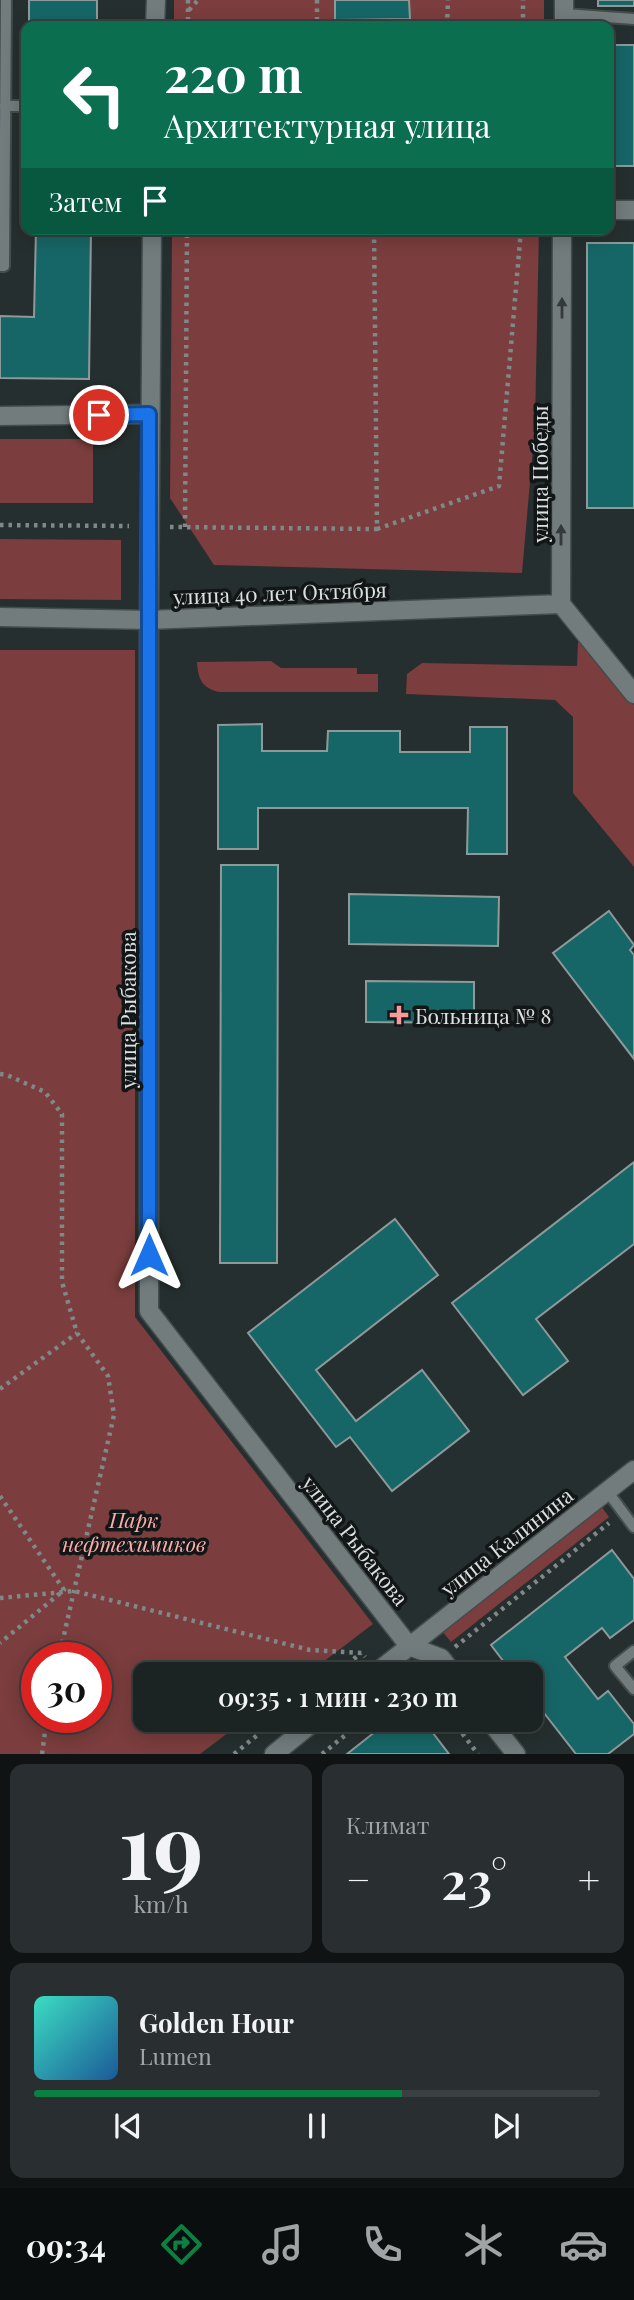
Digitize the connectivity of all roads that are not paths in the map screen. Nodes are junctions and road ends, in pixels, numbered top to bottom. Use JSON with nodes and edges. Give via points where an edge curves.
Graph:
{"nodes":[{"id":1,"x":6,"y":0,"type":"edge"},
{"id":2,"x":156,"y":0,"type":"edge"},
{"id":3,"x":564,"y":13,"type":"edge"},
{"id":4,"x":634,"y":19,"type":"edge"},
{"id":5,"x":155,"y":21,"type":"edge"},
{"id":6,"x":5,"y":106,"type":"junction"},
{"id":7,"x":21,"y":106,"type":"edge"},
{"id":8,"x":614,"y":210,"type":"edge"},
{"id":9,"x":634,"y":210,"type":"edge"},
{"id":10,"x":152,"y":235,"type":"edge"},
{"id":11,"x":562,"y":235,"type":"edge"},
{"id":12,"x":0,"y":266,"type":"edge"},
{"id":13,"x":149,"y":414,"type":"junction"},
{"id":14,"x":0,"y":416,"type":"edge"},
{"id":15,"x":561,"y":604,"type":"junction"},
{"id":16,"x":0,"y":617,"type":"edge"},
{"id":17,"x":149,"y":620,"type":"junction"},
{"id":18,"x":634,"y":694,"type":"edge"},
{"id":19,"x":634,"y":1470,"type":"edge"},
{"id":20,"x":607,"y":1491,"type":"junction"},
{"id":21,"x":634,"y":1527,"type":"edge"},
{"id":22,"x":409,"y":1646,"type":"junction"},
{"id":23,"x":634,"y":1651,"type":"edge"},
{"id":24,"x":390,"y":1662,"type":"edge"},
{"id":25,"x":444,"y":1662,"type":"edge"},
{"id":26,"x":634,"y":1689,"type":"edge"},
{"id":27,"x":301,"y":1732,"type":"edge"},
{"id":28,"x":499,"y":1732,"type":"edge"},
{"id":29,"x":274,"y":1754,"type":"edge"},
{"id":30,"x":516,"y":1754,"type":"edge"}],
"edges":[{"from":1,"to":6,"type":"lane"},
{"from":2,"to":5,"type":"street"},
{"from":3,"to":4,"type":"lane"},
{"from":6,"to":7,"type":"lane"},
{"from":6,"to":12,"type":"lane","via":[[4,266]]},
{"from":8,"to":9,"type":"street"},
{"from":10,"to":13,"type":"street","name":"улица Рыбакова"},
{"from":15,"to":11,"type":"street","name":"улица Победы","one_way":true},
{"from":13,"to":14,"type":"street"},
{"from":13,"to":17,"type":"street","name":"улица Рыбакова"},
{"from":15,"to":17,"type":"street","name":"улица 40 лет Октября"},
{"from":15,"to":18,"type":"street"},
{"from":16,"to":17,"type":"street","name":"улица 40 лет Октября"},
{"from":17,"to":22,"type":"street","name":"улица Рыбакова","via":[[149,1311]]},
{"from":19,"to":20,"type":"street","name":"улица Калинина"},
{"from":20,"to":21,"type":"lane"},
{"from":20,"to":22,"type":"street","name":"улица Калинина"},
{"from":22,"to":24,"type":"street","name":"улица Калинина"},
{"from":22,"to":25,"type":"street"},
{"from":23,"to":26,"type":"lane","via":[[615,1666]]},
{"from":27,"to":29,"type":"street"},
{"from":28,"to":30,"type":"street"}]}
